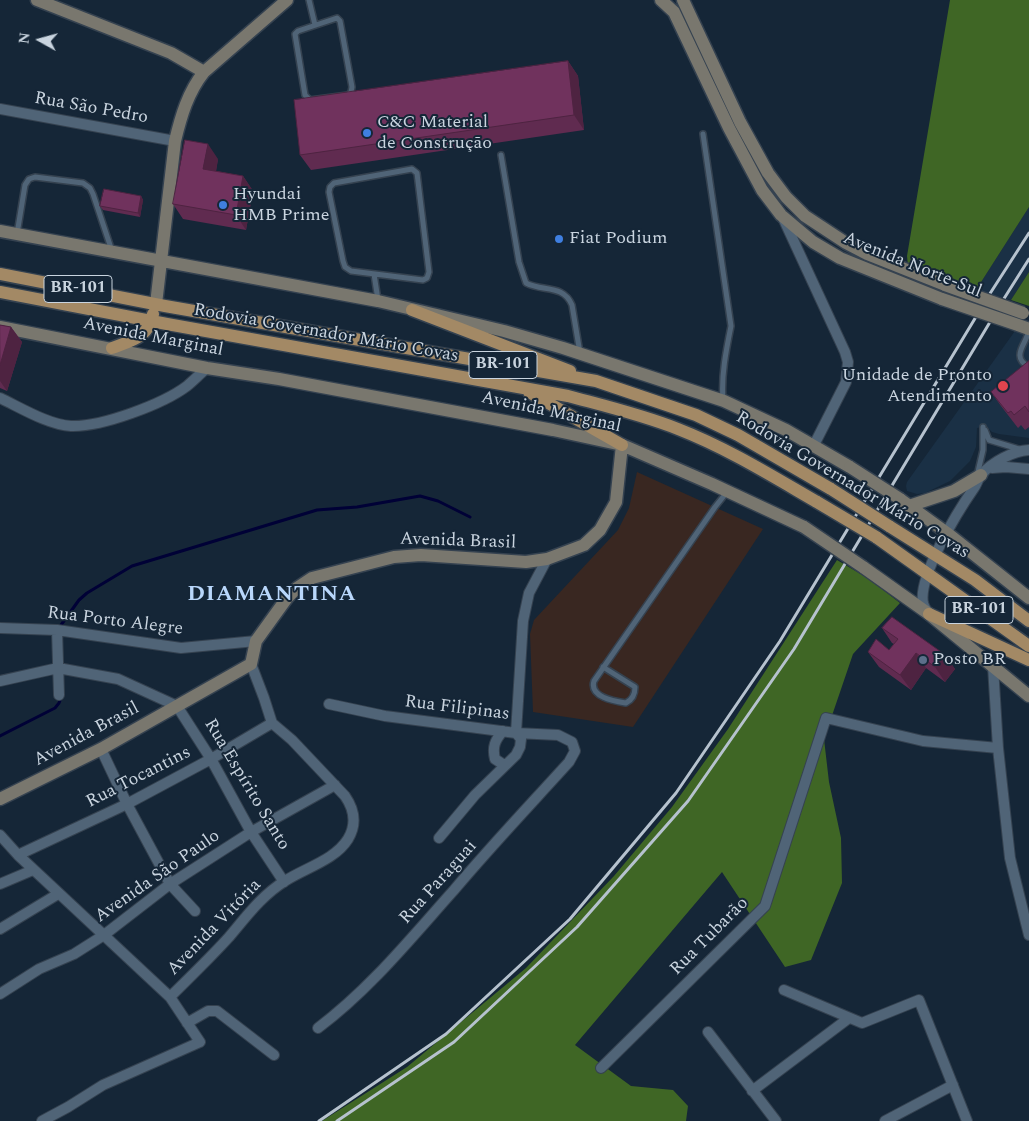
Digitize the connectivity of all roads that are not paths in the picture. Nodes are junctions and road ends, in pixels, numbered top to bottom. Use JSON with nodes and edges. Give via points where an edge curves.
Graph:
{"nodes":[{"id":1,"x":37,"y":0,"type":"edge"},
{"id":2,"x":287,"y":0,"type":"edge"},
{"id":3,"x":309,"y":0,"type":"edge"},
{"id":4,"x":661,"y":0,"type":"edge"},
{"id":5,"x":684,"y":0,"type":"edge"},
{"id":6,"x":672,"y":6,"type":"edge"},
{"id":7,"x":315,"y":25,"type":"junction"},
{"id":8,"x":204,"y":72,"type":"junction"},
{"id":9,"x":0,"y":109,"type":"edge"},
{"id":10,"x":703,"y":134,"type":"dead end"},
{"id":11,"x":175,"y":141,"type":"junction"},
{"id":12,"x":502,"y":156,"type":"dead end"},
{"id":13,"x":781,"y":215,"type":"junction"},
{"id":14,"x":0,"y":231,"type":"edge"},
{"id":15,"x":17,"y":234,"type":"junction"},
{"id":16,"x":112,"y":252,"type":"junction"},
{"id":17,"x":161,"y":261,"type":"junction"},
{"id":18,"x":0,"y":274,"type":"edge"},
{"id":19,"x":374,"y":274,"type":"junction"},
{"id":20,"x":0,"y":292,"type":"edge"},
{"id":21,"x":378,"y":300,"type":"junction"},
{"id":22,"x":156,"y":304,"type":"junction"},
{"id":23,"x":412,"y":310,"type":"junction"},
{"id":24,"x":152,"y":321,"type":"junction"},
{"id":25,"x":1025,"y":322,"type":"edge"},
{"id":26,"x":0,"y":327,"type":"edge"},
{"id":27,"x":112,"y":348,"type":"junction"},
{"id":28,"x":580,"y":353,"type":"junction"},
{"id":29,"x":1029,"y":367,"type":"edge"},
{"id":30,"x":207,"y":368,"type":"junction"},
{"id":31,"x":596,"y":381,"type":"junction"},
{"id":32,"x":518,"y":386,"type":"junction"},
{"id":33,"x":0,"y":398,"type":"edge"},
{"id":34,"x":724,"y":401,"type":"junction"},
{"id":35,"x":622,"y":445,"type":"junction"},
{"id":36,"x":814,"y":445,"type":"junction"},
{"id":37,"x":1027,"y":450,"type":"edge"},
{"id":38,"x":1027,"y":469,"type":"edge"},
{"id":39,"x":982,"y":474,"type":"junction"},
{"id":40,"x":1029,"y":479,"type":"edge"},
{"id":41,"x":727,"y":492,"type":"junction"},
{"id":42,"x":905,"y":503,"type":"junction"},
{"id":43,"x":947,"y":533,"type":"junction"},
{"id":44,"x":935,"y":555,"type":"junction"},
{"id":45,"x":547,"y":559,"type":"junction"},
{"id":46,"x":928,"y":574,"type":"junction"},
{"id":47,"x":1029,"y":598,"type":"edge"},
{"id":48,"x":929,"y":614,"type":"junction"},
{"id":49,"x":1029,"y":621,"type":"edge"},
{"id":50,"x":0,"y":628,"type":"edge"},
{"id":51,"x":56,"y":630,"type":"junction"},
{"id":52,"x":256,"y":641,"type":"junction"},
{"id":53,"x":1029,"y":646,"type":"edge"},
{"id":54,"x":1029,"y":660,"type":"edge"},
{"id":55,"x":251,"y":664,"type":"junction"},
{"id":56,"x":604,"y":666,"type":"junction"},
{"id":57,"x":993,"y":666,"type":"junction"},
{"id":58,"x":58,"y":668,"type":"junction"},
{"id":59,"x":0,"y":680,"type":"edge"},
{"id":60,"x":59,"y":695,"type":"dead end"},
{"id":61,"x":1029,"y":696,"type":"edge"},
{"id":62,"x":329,"y":704,"type":"dead end"},
{"id":63,"x":178,"y":706,"type":"junction"},
{"id":64,"x":272,"y":723,"type":"junction"},
{"id":65,"x":503,"y":731,"type":"junction"},
{"id":66,"x":516,"y":733,"type":"junction"},
{"id":67,"x":998,"y":748,"type":"junction"},
{"id":68,"x":101,"y":749,"type":"junction"},
{"id":69,"x":575,"y":751,"type":"joint"},
{"id":70,"x":211,"y":759,"type":"junction"},
{"id":71,"x":504,"y":765,"type":"junction"},
{"id":72,"x":334,"y":785,"type":"junction"},
{"id":73,"x":0,"y":799,"type":"edge"},
{"id":74,"x":127,"y":804,"type":"junction"},
{"id":75,"x":251,"y":832,"type":"junction"},
{"id":76,"x":0,"y":835,"type":"edge"},
{"id":77,"x":438,"y":838,"type":"dead end"},
{"id":78,"x":18,"y":855,"type":"junction"},
{"id":79,"x":34,"y":870,"type":"junction"},
{"id":80,"x":284,"y":882,"type":"junction"},
{"id":81,"x":0,"y":884,"type":"edge"},
{"id":82,"x":170,"y":884,"type":"junction"},
{"id":83,"x":58,"y":894,"type":"junction"},
{"id":84,"x":195,"y":911,"type":"dead end"},
{"id":85,"x":0,"y":929,"type":"edge"},
{"id":86,"x":104,"y":935,"type":"junction"},
{"id":87,"x":1029,"y":935,"type":"edge"},
{"id":88,"x":784,"y":990,"type":"dead end"},
{"id":89,"x":0,"y":994,"type":"edge"},
{"id":90,"x":170,"y":998,"type":"junction"},
{"id":91,"x":849,"y":1018,"type":"junction"},
{"id":92,"x":187,"y":1023,"type":"junction"},
{"id":93,"x":318,"y":1028,"type":"dead end"},
{"id":94,"x":708,"y":1032,"type":"dead end"},
{"id":95,"x":274,"y":1055,"type":"dead end"},
{"id":96,"x":601,"y":1068,"type":"dead end"},
{"id":97,"x":953,"y":1085,"type":"junction"},
{"id":98,"x":752,"y":1091,"type":"junction"},
{"id":99,"x":42,"y":1121,"type":"edge"},
{"id":100,"x":776,"y":1121,"type":"edge"},
{"id":101,"x":884,"y":1121,"type":"edge"},
{"id":102,"x":966,"y":1121,"type":"edge"}],
"edges":[{"from":1,"to":8,"type":"street","via":[[171,53]]},
{"from":2,"to":8,"type":"street"},
{"from":3,"to":7,"type":"lane"},
{"from":4,"to":6,"type":"street"},
{"from":5,"to":25,"type":"street","name":"Avenida Norte-Sul","bridge":true,"via":[[740,122],[768,173],[805,216],[867,254],[945,284]]},
{"from":6,"to":13,"type":"street","name":"Avenida Norte-Sul","via":[[746,160],[762,190]]},
{"from":7,"to":7,"type":"lane","via":[[295,34],[304,96],[310,100],[348,95],[352,87],[340,21],[336,18]]},
{"from":8,"to":11,"type":"street","via":[[195,83]]},
{"from":9,"to":11,"type":"street","name":"Rua São Pedro"},
{"from":10,"to":34,"type":"lane","via":[[731,326],[722,388]]},
{"from":11,"to":17,"type":"street"},
{"from":12,"to":28,"type":"lane","via":[[519,262],[526,283],[562,292],[569,298]]},
{"from":13,"to":25,"type":"street","name":"Avenida Norte-Sul","bridge":true,"via":[[840,258],[942,299]]},
{"from":13,"to":36,"type":"street","via":[[848,362],[846,382]]},
{"from":14,"to":15,"type":"street"},
{"from":15,"to":16,"type":"street"},
{"from":15,"to":16,"type":"lane","via":[[25,185],[29,179],[83,183],[93,194]]},
{"from":16,"to":17,"type":"street"},
{"from":17,"to":21,"type":"street"},
{"from":17,"to":22,"type":"street"},
{"from":18,"to":22,"type":"main road","name":"Rodovia Governador Mário Covas","number":"BR-101"},
{"from":19,"to":19,"type":"lane","via":[[428,278],[416,170],[342,181],[330,187],[345,267]]},
{"from":19,"to":21,"type":"lane"},
{"from":20,"to":24,"type":"main road","name":"Rodovia Governador Mário Covas","number":"BR-101"},
{"from":21,"to":23,"type":"street"},
{"from":22,"to":24,"type":"main road"},
{"from":22,"to":31,"type":"main road","name":"Rodovia Governador Mário Covas","number":"BR-101"},
{"from":23,"to":28,"type":"street"},
{"from":23,"to":31,"type":"main road"},
{"from":24,"to":27,"type":"main road","via":[[145,333]]},
{"from":24,"to":32,"type":"main road","name":"Rodovia Governador Mário Covas","number":"BR-101"},
{"from":25,"to":29,"type":"lane","via":[[1028,334],[1020,355]]},
{"from":26,"to":27,"type":"street","name":"Avenida Marginal"},
{"from":27,"to":30,"type":"street","name":"Avenida Marginal"},
{"from":28,"to":34,"type":"street"},
{"from":30,"to":33,"type":"street","via":[[186,387],[154,405],[100,422],[72,426],[53,422]]},
{"from":30,"to":35,"type":"street","name":"Avenida Marginal","via":[[308,384]]},
{"from":31,"to":44,"type":"main road","name":"Rodovia Governador Mário Covas","number":"BR-101","bridge":true,"via":[[696,416],[738,436],[831,489]]},
{"from":32,"to":35,"type":"main road"},
{"from":32,"to":46,"type":"main road","name":"Rodovia Governador Mário Covas","number":"BR-101","bridge":true,"via":[[617,409],[678,429],[729,452],[876,537]]},
{"from":34,"to":36,"type":"street"},
{"from":35,"to":41,"type":"street","name":"Avenida Marginal"},
{"from":35,"to":45,"type":"street","name":"Avenida Brasil","via":[[616,502],[600,530],[584,545]]},
{"from":36,"to":42,"type":"street","bridge":true},
{"from":37,"to":39,"type":"street","via":[[1008,456]]},
{"from":37,"to":39,"type":"lane","via":[[990,440],[983,427]]},
{"from":38,"to":39,"type":"street","via":[[1006,466]]},
{"from":38,"to":40,"type":"street"},
{"from":39,"to":42,"type":"street","via":[[954,491]]},
{"from":39,"to":43,"type":"street"},
{"from":41,"to":48,"type":"street","name":"Avenida Marginal","bridge":true,"via":[[804,527]]},
{"from":41,"to":56,"type":"lane"},
{"from":42,"to":43,"type":"street"},
{"from":43,"to":44,"type":"street"},
{"from":43,"to":47,"type":"street"},
{"from":44,"to":46,"type":"street"},
{"from":44,"to":49,"type":"main road","name":"Rodovia Governador Mário Covas","number":"BR-101","via":[[975,580]]},
{"from":45,"to":52,"type":"street","name":"Avenida Brasil","via":[[394,557],[312,578],[287,598]]},
{"from":45,"to":66,"type":"street","via":[[529,592],[523,621]]},
{"from":46,"to":48,"type":"street","via":[[923,604]]},
{"from":46,"to":53,"type":"main road","name":"Rodovia Governador Mário Covas","number":"BR-101"},
{"from":48,"to":54,"type":"main road"},
{"from":48,"to":57,"type":"street","name":"Avenida Marginal"},
{"from":50,"to":51,"type":"street","name":"Rua Porto Alegre"},
{"from":51,"to":52,"type":"street","name":"Rua Porto Alegre","via":[[181,648]]},
{"from":51,"to":58,"type":"street"},
{"from":52,"to":55,"type":"street","name":"Avenida Brasil"},
{"from":55,"to":63,"type":"street","name":"Avenida Brasil"},
{"from":55,"to":64,"type":"street"},
{"from":56,"to":56,"type":"lane","via":[[592,686],[594,692],[621,702],[630,701],[635,687]]},
{"from":57,"to":61,"type":"street","name":"Avenida Marginal"},
{"from":57,"to":67,"type":"street"},
{"from":58,"to":59,"type":"street"},
{"from":58,"to":60,"type":"street"},
{"from":58,"to":63,"type":"street","via":[[118,679]]},
{"from":62,"to":65,"type":"street","name":"Rua Filipinas","via":[[385,716]]},
{"from":63,"to":68,"type":"street","name":"Avenida Brasil"},
{"from":63,"to":70,"type":"street","name":"Rua Espírito Santo"},
{"from":64,"to":70,"type":"street","name":"Rua Tocantins"},
{"from":64,"to":72,"type":"street","name":"Avenida Vitória"},
{"from":65,"to":66,"type":"street","name":"Rua Filipinas"},
{"from":65,"to":71,"type":"street","via":[[496,739],[493,752],[495,759]]},
{"from":66,"to":69,"type":"street","name":"Rua Filipinas","via":[[558,735],[572,742]]},
{"from":66,"to":71,"type":"street","via":[[521,739],[520,747]]},
{"from":67,"to":87,"type":"street","via":[[1010,858]]},
{"from":67,"to":96,"type":"street","name":"Rua Tubarão","via":[[922,741],[826,718],[765,906]]},
{"from":68,"to":73,"type":"street","name":"Avenida Brasil"},
{"from":68,"to":74,"type":"street"},
{"from":69,"to":93,"type":"street","name":"Rua Paraguai","via":[[569,762],[381,973],[343,1010]]},
{"from":70,"to":74,"type":"street","name":"Rua Tocantins"},
{"from":70,"to":75,"type":"street","name":"Rua Espírito Santo"},
{"from":71,"to":77,"type":"street"},
{"from":72,"to":75,"type":"street","name":"Avenida São Paulo"},
{"from":72,"to":80,"type":"street","name":"Avenida Vitória","via":[[352,806],[353,826],[349,837],[331,856]]},
{"from":74,"to":78,"type":"street","name":"Rua Tocantins"},
{"from":74,"to":82,"type":"street"},
{"from":75,"to":80,"type":"street","name":"Rua Espírito Santo"},
{"from":75,"to":82,"type":"street","name":"Avenida São Paulo"},
{"from":76,"to":78,"type":"street"},
{"from":78,"to":79,"type":"street"},
{"from":79,"to":81,"type":"street"},
{"from":79,"to":83,"type":"street"},
{"from":80,"to":90,"type":"street","name":"Avenida Vitória","via":[[254,906]]},
{"from":82,"to":84,"type":"street"},
{"from":82,"to":86,"type":"street","name":"Avenida São Paulo"},
{"from":83,"to":85,"type":"street"},
{"from":83,"to":86,"type":"street"},
{"from":86,"to":89,"type":"street","name":"Avenida São Paulo","via":[[74,954],[39,969]]},
{"from":86,"to":90,"type":"street"},
{"from":88,"to":91,"type":"street"},
{"from":90,"to":92,"type":"street","name":"Avenida Vitória"},
{"from":91,"to":97,"type":"street","via":[[862,1023],[919,1000]]},
{"from":91,"to":98,"type":"street"},
{"from":92,"to":95,"type":"street","via":[[208,1011],[217,1011]]},
{"from":92,"to":99,"type":"street","name":"Avenida Vitória","via":[[200,1042],[103,1085]]},
{"from":94,"to":98,"type":"street"},
{"from":97,"to":101,"type":"street"},
{"from":97,"to":102,"type":"street"},
{"from":98,"to":100,"type":"street"}]}
